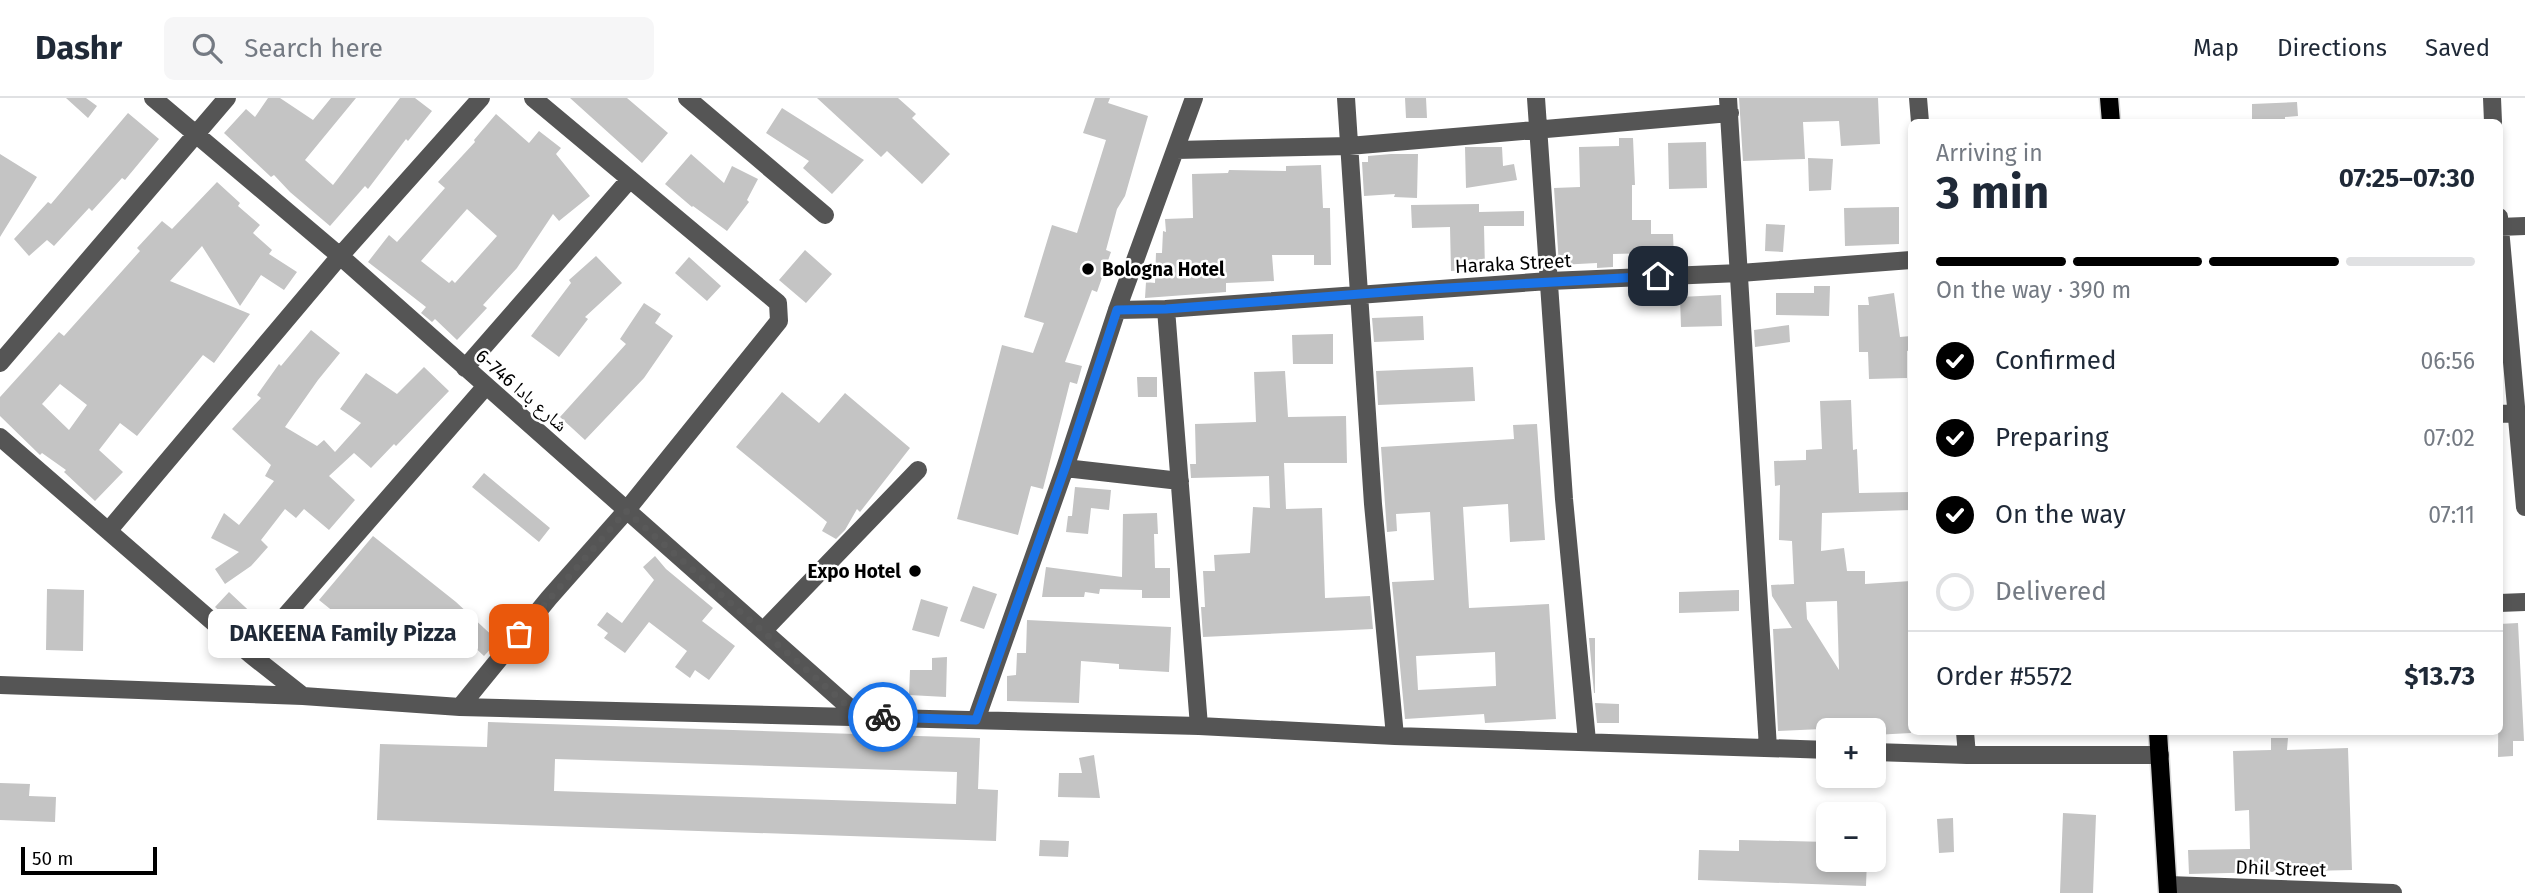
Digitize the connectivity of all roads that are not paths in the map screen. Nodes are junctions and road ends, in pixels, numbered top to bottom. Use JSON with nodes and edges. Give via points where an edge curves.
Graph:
{"nodes":[{"id":1,"x":153,"y":98,"type":"edge"},
{"id":2,"x":227,"y":98,"type":"edge"},
{"id":3,"x":481,"y":98,"type":"edge"},
{"id":4,"x":533,"y":98,"type":"edge"},
{"id":5,"x":687,"y":98,"type":"edge"},
{"id":6,"x":1194,"y":98,"type":"edge"},
{"id":7,"x":1346,"y":98,"type":"edge"},
{"id":8,"x":1536,"y":98,"type":"edge"},
{"id":9,"x":1918,"y":98,"type":"edge"},
{"id":10,"x":2109,"y":98,"type":"edge"},
{"id":11,"x":2492,"y":98,"type":"edge"},
{"id":12,"x":1729,"y":106,"type":"edge"},
{"id":13,"x":1920,"y":119,"type":"edge"},
{"id":14,"x":2111,"y":119,"type":"edge"},
{"id":15,"x":2493,"y":119,"type":"edge"},
{"id":16,"x":1539,"y":131,"type":"junction"},
{"id":17,"x":196,"y":134,"type":"junction"},
{"id":18,"x":1349,"y":146,"type":"junction"},
{"id":19,"x":1176,"y":150,"type":"junction"},
{"id":20,"x":630,"y":179,"type":"junction"},
{"id":21,"x":825,"y":215,"type":"dead end"},
{"id":22,"x":2525,"y":226,"type":"edge"},
{"id":23,"x":2503,"y":227,"type":"edge"},
{"id":24,"x":340,"y":256,"type":"junction"},
{"id":25,"x":1908,"y":260,"type":"edge"},
{"id":26,"x":2503,"y":266,"type":"edge"},
{"id":27,"x":1740,"y":273,"type":"junction"},
{"id":28,"x":1549,"y":281,"type":"junction"},
{"id":29,"x":1358,"y":294,"type":"junction"},
{"id":30,"x":1166,"y":309,"type":"junction"},
{"id":31,"x":1117,"y":310,"type":"junction"},
{"id":32,"x":0,"y":363,"type":"edge"},
{"id":33,"x":466,"y":368,"type":"junction"},
{"id":34,"x":486,"y":386,"type":"junction"},
{"id":35,"x":2518,"y":413,"type":"junction"},
{"id":36,"x":2503,"y":414,"type":"edge"},
{"id":37,"x":0,"y":437,"type":"edge"},
{"id":38,"x":1065,"y":468,"type":"junction"},
{"id":39,"x":918,"y":470,"type":"dead end"},
{"id":40,"x":1180,"y":481,"type":"junction"},
{"id":41,"x":2525,"y":507,"type":"edge"},
{"id":42,"x":626,"y":511,"type":"junction"},
{"id":43,"x":108,"y":530,"type":"junction"},
{"id":44,"x":2525,"y":602,"type":"edge"},
{"id":45,"x":2503,"y":603,"type":"edge"},
{"id":46,"x":764,"y":631,"type":"junction"},
{"id":47,"x":251,"y":655,"type":"junction"},
{"id":48,"x":0,"y":685,"type":"edge"},
{"id":49,"x":303,"y":696,"type":"junction"},
{"id":50,"x":460,"y":708,"type":"junction"},
{"id":51,"x":859,"y":716,"type":"junction"},
{"id":52,"x":976,"y":720,"type":"junction"},
{"id":53,"x":1199,"y":726,"type":"junction"},
{"id":54,"x":1965,"y":735,"type":"edge"},
{"id":55,"x":2158,"y":735,"type":"edge"},
{"id":56,"x":1395,"y":736,"type":"junction"},
{"id":57,"x":1587,"y":741,"type":"junction"},
{"id":58,"x":1768,"y":748,"type":"junction"},
{"id":59,"x":1816,"y":750,"type":"edge"},
{"id":60,"x":1886,"y":752,"type":"edge"},
{"id":61,"x":1967,"y":755,"type":"junction"},
{"id":62,"x":2160,"y":755,"type":"junction"},
{"id":63,"x":2168,"y":889,"type":"edge"},
{"id":64,"x":2393,"y":893,"type":"edge"}],
"edges":[{"from":1,"to":17,"type":"street","name":"شارع بادا 746-6"},
{"from":2,"to":17,"type":"street"},
{"from":3,"to":24,"type":"street"},
{"from":4,"to":20,"type":"street"},
{"from":5,"to":21,"type":"street"},
{"from":6,"to":19,"type":"street"},
{"from":7,"to":18,"type":"street"},
{"from":8,"to":16,"type":"street"},
{"from":9,"to":13,"type":"street"},
{"from":10,"to":14,"type":"main road"},
{"from":11,"to":15,"type":"street"},
{"from":12,"to":16,"type":"street"},
{"from":12,"to":27,"type":"street"},
{"from":16,"to":18,"type":"street"},
{"from":16,"to":28,"type":"street"},
{"from":17,"to":24,"type":"street","name":"شارع بادا 746-6"},
{"from":17,"to":32,"type":"street"},
{"from":18,"to":19,"type":"street"},
{"from":18,"to":29,"type":"street"},
{"from":19,"to":31,"type":"street"},
{"from":20,"to":33,"type":"street"},
{"from":20,"to":42,"type":"street","via":[[778,303],[780,312],[779,320]]},
{"from":22,"to":23,"type":"street"},
{"from":24,"to":33,"type":"street","name":"شارع بادا 746-6"},
{"from":24,"to":43,"type":"street"},
{"from":25,"to":27,"type":"street","name":"Haraka Street"},
{"from":26,"to":35,"type":"street"},
{"from":27,"to":28,"type":"street","name":"Haraka Street"},
{"from":27,"to":58,"type":"street"},
{"from":28,"to":29,"type":"street","name":"Haraka Street"},
{"from":28,"to":57,"type":"street"},
{"from":29,"to":30,"type":"street","name":"Haraka Street"},
{"from":29,"to":56,"type":"street"},
{"from":30,"to":31,"type":"street","name":"Haraka Street"},
{"from":30,"to":40,"type":"street"},
{"from":31,"to":38,"type":"street"},
{"from":33,"to":34,"type":"street","name":"شارع بادا 746-6"},
{"from":34,"to":42,"type":"street","name":"شارع بادا 746-6"},
{"from":34,"to":47,"type":"street"},
{"from":35,"to":36,"type":"street"},
{"from":35,"to":41,"type":"street"},
{"from":37,"to":43,"type":"street"},
{"from":38,"to":40,"type":"street"},
{"from":38,"to":52,"type":"street"},
{"from":39,"to":46,"type":"street"},
{"from":40,"to":53,"type":"street"},
{"from":42,"to":46,"type":"street","name":"شارع بادا 746-6"},
{"from":42,"to":50,"type":"street"},
{"from":43,"to":47,"type":"street"},
{"from":44,"to":45,"type":"street"},
{"from":46,"to":51,"type":"street","name":"شارع بادا 746-6"},
{"from":47,"to":49,"type":"street"},
{"from":48,"to":49,"type":"street"},
{"from":49,"to":50,"type":"street"},
{"from":50,"to":51,"type":"street"},
{"from":51,"to":52,"type":"street"},
{"from":52,"to":53,"type":"street"},
{"from":53,"to":56,"type":"street"},
{"from":54,"to":61,"type":"street"},
{"from":55,"to":62,"type":"main road"},
{"from":56,"to":57,"type":"street"},
{"from":57,"to":58,"type":"street"},
{"from":58,"to":59,"type":"street"},
{"from":60,"to":61,"type":"street"},
{"from":61,"to":62,"type":"street"},
{"from":62,"to":63,"type":"main road"},
{"from":63,"to":64,"type":"street","name":"Dhil Street"}]}
